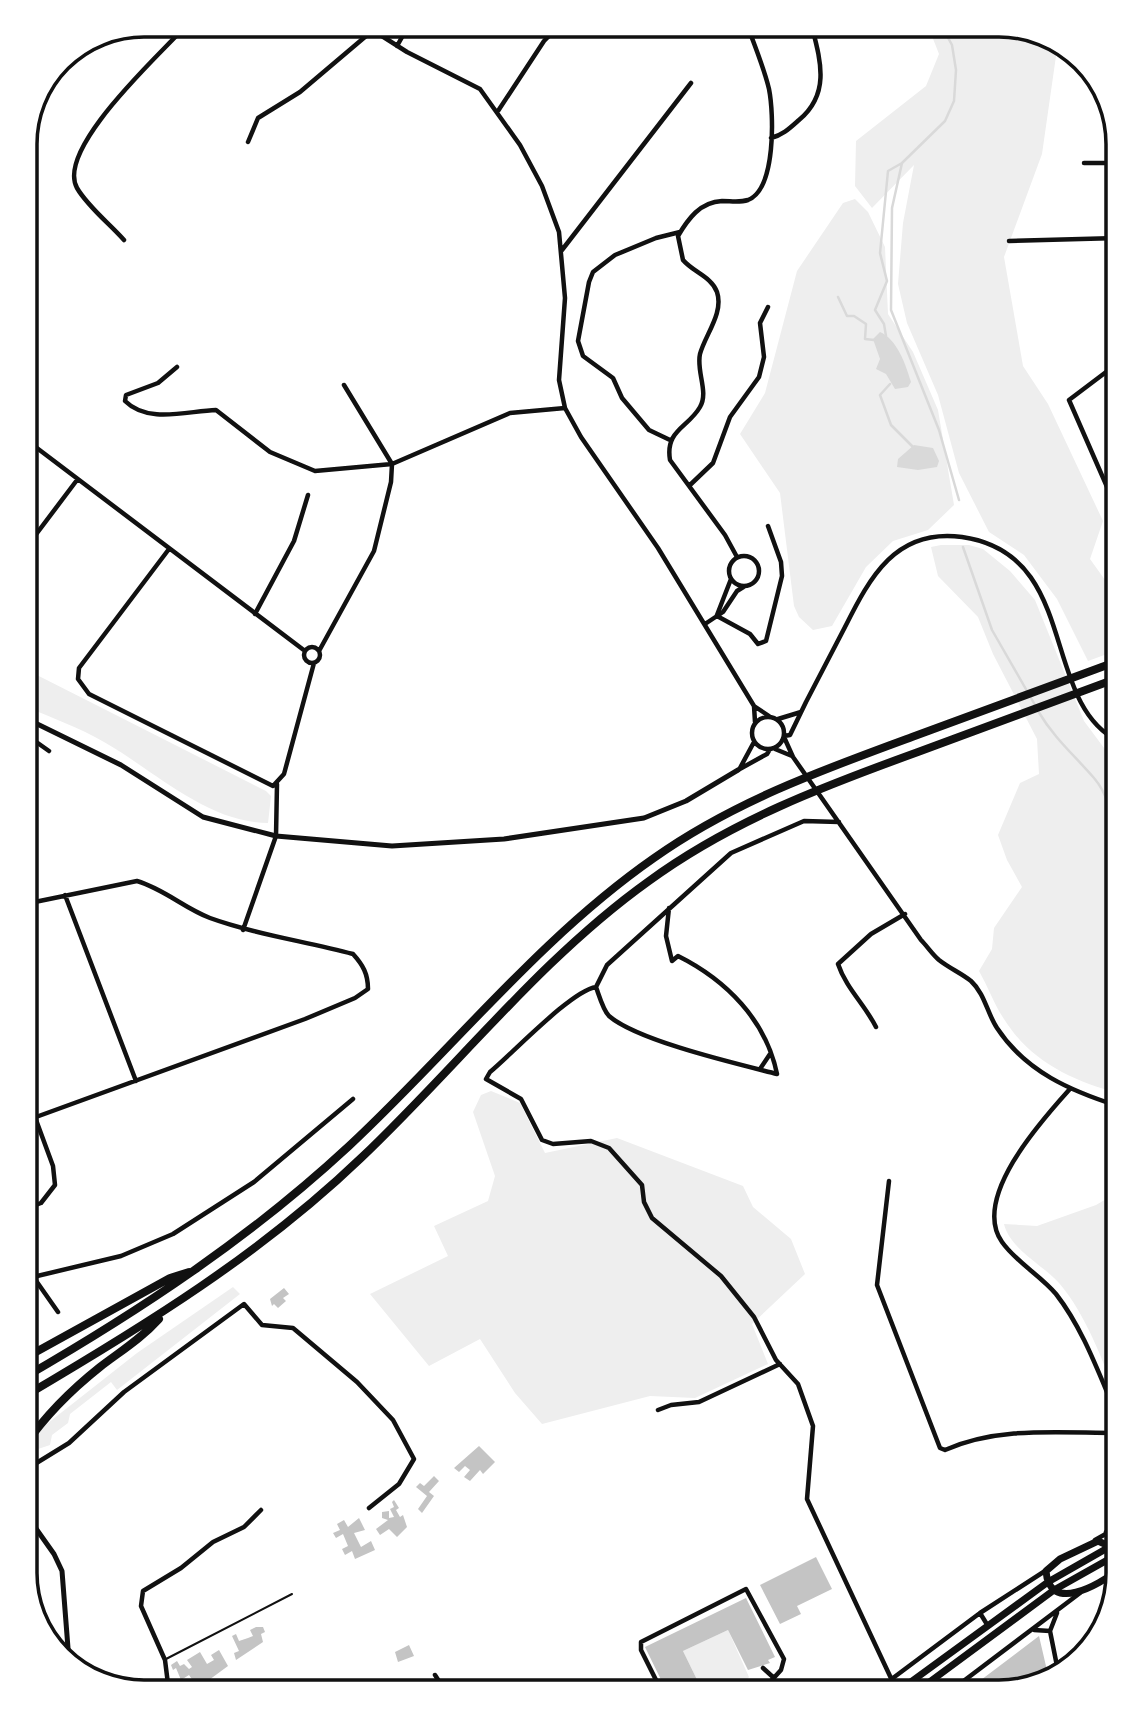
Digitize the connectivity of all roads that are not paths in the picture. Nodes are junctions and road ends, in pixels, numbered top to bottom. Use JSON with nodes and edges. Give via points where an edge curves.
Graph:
{"nodes":[{"id":1,"x":175,"y":37,"type":"edge"},
{"id":2,"x":366,"y":37,"type":"edge"},
{"id":3,"x":383,"y":37,"type":"edge"},
{"id":4,"x":402,"y":37,"type":"edge"},
{"id":5,"x":550,"y":37,"type":"edge"},
{"id":6,"x":751,"y":37,"type":"edge"},
{"id":7,"x":814,"y":37,"type":"edge"},
{"id":8,"x":397,"y":46,"type":"junction"},
{"id":9,"x":691,"y":83,"type":"dead end"},
{"id":10,"x":498,"y":111,"type":"junction"},
{"id":11,"x":771,"y":138,"type":"junction"},
{"id":12,"x":248,"y":142,"type":"dead end"},
{"id":13,"x":1084,"y":163,"type":"dead end"},
{"id":14,"x":1106,"y":163,"type":"edge"},
{"id":15,"x":680,"y":232,"type":"junction"},
{"id":16,"x":1106,"y":237,"type":"edge"},
{"id":17,"x":124,"y":240,"type":"dead end"},
{"id":18,"x":1009,"y":241,"type":"dead end"},
{"id":19,"x":561,"y":250,"type":"junction"},
{"id":20,"x":768,"y":307,"type":"dead end"},
{"id":21,"x":177,"y":367,"type":"dead end"},
{"id":22,"x":1106,"y":372,"type":"edge"},
{"id":23,"x":344,"y":385,"type":"dead end"},
{"id":24,"x":565,"y":408,"type":"junction"},
{"id":25,"x":670,"y":440,"type":"junction"},
{"id":26,"x":37,"y":448,"type":"edge"},
{"id":27,"x":392,"y":464,"type":"junction"},
{"id":28,"x":77,"y":480,"type":"junction"},
{"id":29,"x":690,"y":485,"type":"junction"},
{"id":30,"x":1106,"y":485,"type":"edge"},
{"id":31,"x":308,"y":495,"type":"dead end"},
{"id":32,"x":768,"y":526,"type":"dead end"},
{"id":33,"x":37,"y":533,"type":"edge"},
{"id":34,"x":169,"y":549,"type":"junction"},
{"id":35,"x":737,"y":557,"type":"junction"},
{"id":36,"x":731,"y":578,"type":"junction"},
{"id":37,"x":745,"y":586,"type":"junction"},
{"id":38,"x":255,"y":614,"type":"junction"},
{"id":39,"x":717,"y":616,"type":"junction"},
{"id":40,"x":705,"y":624,"type":"junction"},
{"id":41,"x":305,"y":651,"type":"junction"},
{"id":42,"x":319,"y":651,"type":"junction"},
{"id":43,"x":314,"y":663,"type":"junction"},
{"id":44,"x":1106,"y":665,"type":"edge"},
{"id":45,"x":1106,"y":682,"type":"edge"},
{"id":46,"x":754,"y":706,"type":"junction"},
{"id":47,"x":801,"y":712,"type":"junction"},
{"id":48,"x":769,"y":716,"type":"junction"},
{"id":49,"x":777,"y":719,"type":"junction"},
{"id":50,"x":755,"y":722,"type":"junction"},
{"id":51,"x":37,"y":724,"type":"edge"},
{"id":52,"x":1106,"y":732,"type":"edge"},
{"id":53,"x":784,"y":736,"type":"junction"},
{"id":54,"x":37,"y":742,"type":"edge"},
{"id":55,"x":754,"y":742,"type":"junction"},
{"id":56,"x":771,"y":748,"type":"junction"},
{"id":57,"x":49,"y":751,"type":"dead end"},
{"id":58,"x":793,"y":757,"type":"junction"},
{"id":59,"x":738,"y":770,"type":"junction"},
{"id":60,"x":276,"y":784,"type":"junction"},
{"id":61,"x":839,"y":822,"type":"junction"},
{"id":62,"x":276,"y":836,"type":"junction"},
{"id":63,"x":65,"y":895,"type":"junction"},
{"id":64,"x":37,"y":901,"type":"edge"},
{"id":65,"x":669,"y":908,"type":"junction"},
{"id":66,"x":905,"y":914,"type":"junction"},
{"id":67,"x":243,"y":930,"type":"junction"},
{"id":68,"x":596,"y":987,"type":"junction"},
{"id":69,"x":876,"y":1027,"type":"dead end"},
{"id":70,"x":770,"y":1053,"type":"junction"},
{"id":71,"x":760,"y":1069,"type":"junction"},
{"id":72,"x":136,"y":1081,"type":"junction"},
{"id":73,"x":1069,"y":1090,"type":"junction"},
{"id":74,"x":353,"y":1099,"type":"dead end"},
{"id":75,"x":1106,"y":1102,"type":"edge"},
{"id":76,"x":37,"y":1117,"type":"edge"},
{"id":77,"x":37,"y":1120,"type":"edge"},
{"id":78,"x":890,"y":1181,"type":"dead end"},
{"id":79,"x":37,"y":1204,"type":"edge"},
{"id":80,"x":198,"y":1269,"type":"junction"},
{"id":81,"x":37,"y":1276,"type":"edge"},
{"id":82,"x":37,"y":1283,"type":"edge"},
{"id":83,"x":166,"y":1311,"type":"junction"},
{"id":84,"x":58,"y":1312,"type":"dead end"},
{"id":85,"x":37,"y":1351,"type":"edge"},
{"id":86,"x":780,"y":1364,"type":"junction"},
{"id":87,"x":37,"y":1369,"type":"edge"},
{"id":88,"x":37,"y":1388,"type":"edge"},
{"id":89,"x":1106,"y":1393,"type":"edge"},
{"id":90,"x":658,"y":1410,"type":"dead end"},
{"id":91,"x":37,"y":1428,"type":"edge"},
{"id":92,"x":1106,"y":1433,"type":"edge"},
{"id":93,"x":37,"y":1463,"type":"edge"},
{"id":94,"x":369,"y":1508,"type":"dead end"},
{"id":95,"x":261,"y":1510,"type":"dead end"},
{"id":96,"x":37,"y":1531,"type":"edge"},
{"id":97,"x":1105,"y":1532,"type":"joint"},
{"id":98,"x":1106,"y":1538,"type":"edge"},
{"id":99,"x":1092,"y":1542,"type":"junction"},
{"id":100,"x":1106,"y":1544,"type":"edge"},
{"id":101,"x":1106,"y":1545,"type":"edge"},
{"id":102,"x":1106,"y":1561,"type":"edge"},
{"id":103,"x":1046,"y":1571,"type":"junction"},
{"id":104,"x":1106,"y":1580,"type":"edge"},
{"id":105,"x":1048,"y":1582,"type":"junction"},
{"id":106,"x":1054,"y":1590,"type":"junction"},
{"id":107,"x":1082,"y":1591,"type":"junction"},
{"id":108,"x":1015,"y":1592,"type":"junction"},
{"id":109,"x":292,"y":1594,"type":"dead end"},
{"id":110,"x":1017,"y":1604,"type":"junction"},
{"id":111,"x":1058,"y":1611,"type":"junction"},
{"id":112,"x":980,"y":1613,"type":"junction"},
{"id":113,"x":988,"y":1626,"type":"junction"},
{"id":114,"x":1033,"y":1630,"type":"junction"},
{"id":115,"x":1050,"y":1631,"type":"junction"},
{"id":116,"x":68,"y":1649,"type":"edge"},
{"id":117,"x":165,"y":1660,"type":"junction"},
{"id":118,"x":1056,"y":1663,"type":"edge"},
{"id":119,"x":763,"y":1668,"type":"dead end"},
{"id":120,"x":435,"y":1675,"type":"dead end"},
{"id":121,"x":774,"y":1678,"type":"joint"},
{"id":122,"x":893,"y":1678,"type":"joint"},
{"id":123,"x":168,"y":1680,"type":"edge"},
{"id":124,"x":438,"y":1680,"type":"edge"},
{"id":125,"x":656,"y":1680,"type":"edge"},
{"id":126,"x":914,"y":1680,"type":"edge"},
{"id":127,"x":932,"y":1680,"type":"edge"},
{"id":128,"x":966,"y":1680,"type":"edge"}],
"edges":[{"from":1,"to":17,"type":"street","via":[[97,123],[74,173],[77,188]]},
{"from":2,"to":12,"type":"street","via":[[300,92],[258,118]]},
{"from":3,"to":8,"type":"street"},
{"from":4,"to":8,"type":"street"},
{"from":5,"to":10,"type":"street"},
{"from":6,"to":11,"type":"street","via":[[769,89]]},
{"from":7,"to":11,"type":"street","via":[[822,77],[819,95],[810,111]]},
{"from":8,"to":10,"type":"street","via":[[480,89]]},
{"from":9,"to":19,"type":"street"},
{"from":10,"to":19,"type":"street","via":[[542,186]]},
{"from":11,"to":15,"type":"street","via":[[763,189],[748,200],[707,204]]},
{"from":13,"to":14,"type":"street"},
{"from":15,"to":25,"type":"street","via":[[678,248],[683,260],[712,282],[719,305],[700,354],[703,400]]},
{"from":15,"to":25,"type":"street","via":[[625,250],[593,272],[578,341],[583,356],[613,378],[630,409],[649,430]]},
{"from":16,"to":18,"type":"street"},
{"from":19,"to":24,"type":"street","via":[[565,298],[559,380]]},
{"from":20,"to":29,"type":"street","via":[[760,323],[764,357],[759,377],[730,417],[713,463]]},
{"from":21,"to":27,"type":"street","via":[[158,383],[126,395],[125,401],[133,409],[166,415],[216,410],[270,452],[315,471]]},
{"from":22,"to":30,"type":"street","via":[[1069,400]]},
{"from":23,"to":27,"type":"street"},
{"from":24,"to":27,"type":"street","via":[[510,413]]},
{"from":24,"to":40,"type":"street"},
{"from":25,"to":29,"type":"street","via":[[670,460]]},
{"from":26,"to":28,"type":"street"},
{"from":27,"to":42,"type":"street","via":[[374,551]]},
{"from":28,"to":33,"type":"street"},
{"from":28,"to":34,"type":"street"},
{"from":29,"to":35,"type":"street"},
{"from":31,"to":38,"type":"street","via":[[294,541]]},
{"from":32,"to":39,"type":"street","via":[[782,576],[766,641],[758,644],[750,634]]},
{"from":34,"to":38,"type":"street"},
{"from":34,"to":60,"type":"street","via":[[79,668],[78,679],[85,691],[266,784]]},
{"from":35,"to":36,"type":"street","via":[[730,565]]},
{"from":35,"to":37,"type":"street","via":[[752,558],[759,568],[757,580]]},
{"from":36,"to":37,"type":"street"},
{"from":36,"to":39,"type":"street"},
{"from":37,"to":39,"type":"street"},
{"from":38,"to":41,"type":"street"},
{"from":39,"to":40,"type":"street"},
{"from":40,"to":46,"type":"street"},
{"from":41,"to":42,"type":"street"},
{"from":41,"to":43,"type":"street","via":[[306,660]]},
{"from":42,"to":43,"type":"street"},
{"from":43,"to":60,"type":"street","via":[[284,774]]},
{"from":44,"to":80,"type":"highway","via":[[819,771],[701,827],[614,886],[559,935],[350,1145],[282,1206]]},
{"from":45,"to":83,"type":"highway","via":[[807,793],[709,841],[647,882],[552,964],[359,1160],[241,1259]]},
{"from":46,"to":48,"type":"street"},
{"from":46,"to":50,"type":"street"},
{"from":47,"to":49,"type":"street"},
{"from":47,"to":52,"type":"street","via":[[876,571],[912,544],[956,536],[994,547],[1020,565],[1049,609],[1086,708]]},
{"from":47,"to":53,"type":"street","via":[[793,731]]},
{"from":48,"to":49,"type":"street"},
{"from":48,"to":50,"type":"street"},
{"from":49,"to":53,"type":"street"},
{"from":50,"to":55,"type":"street","via":[[751,730]]},
{"from":51,"to":62,"type":"street","via":[[121,765],[202,817]]},
{"from":53,"to":56,"type":"street"},
{"from":53,"to":58,"type":"street"},
{"from":54,"to":57,"type":"street"},
{"from":55,"to":56,"type":"street"},
{"from":55,"to":59,"type":"street"},
{"from":56,"to":58,"type":"street"},
{"from":56,"to":59,"type":"street"},
{"from":58,"to":61,"type":"street"},
{"from":59,"to":62,"type":"street","via":[[666,811],[589,827],[393,846]]},
{"from":60,"to":62,"type":"street"},
{"from":61,"to":65,"type":"street","via":[[804,821],[741,848]]},
{"from":61,"to":66,"type":"street"},
{"from":62,"to":67,"type":"street"},
{"from":63,"to":64,"type":"street"},
{"from":63,"to":67,"type":"street","via":[[137,881],[200,914]]},
{"from":63,"to":72,"type":"street"},
{"from":65,"to":68,"type":"street","via":[[607,965]]},
{"from":65,"to":70,"type":"street","via":[[666,936],[672,961],[678,956],[697,965],[751,1011]]},
{"from":66,"to":69,"type":"street","via":[[871,934],[838,964],[842,978]]},
{"from":66,"to":73,"type":"street","via":[[939,960],[971,981],[1015,1050]]},
{"from":67,"to":72,"type":"street","via":[[353,954],[363,965],[368,989],[306,1019]]},
{"from":68,"to":71,"type":"street","via":[[608,1015],[629,1027],[722,1061]]},
{"from":68,"to":86,"type":"street","via":[[570,1002],[486,1079],[521,1099],[542,1140],[552,1144],[591,1142],[609,1149],[642,1185],[644,1202],[660,1227],[721,1276],[754,1317]]},
{"from":70,"to":71,"type":"street"},
{"from":70,"to":71,"type":"street","via":[[777,1074]]},
{"from":72,"to":76,"type":"street"},
{"from":73,"to":75,"type":"street"},
{"from":73,"to":89,"type":"street","via":[[1035,1128],[1010,1167],[996,1223],[1002,1242],[1062,1303]]},
{"from":74,"to":81,"type":"street","via":[[254,1182],[173,1234],[121,1256]]},
{"from":77,"to":79,"type":"street","via":[[55,1185]]},
{"from":78,"to":92,"type":"street","via":[[877,1285],[940,1448],[1000,1434]]},
{"from":80,"to":85,"type":"highway","via":[[170,1278]]},
{"from":80,"to":87,"type":"highway"},
{"from":82,"to":84,"type":"street"},
{"from":83,"to":88,"type":"highway"},
{"from":83,"to":91,"type":"highway","via":[[145,1335],[71,1391]]},
{"from":86,"to":90,"type":"street","via":[[699,1402]]},
{"from":86,"to":122,"type":"street","via":[[798,1384],[813,1426],[807,1499]]},
{"from":93,"to":94,"type":"street","via":[[69,1443],[124,1392],[244,1304],[262,1325],[293,1328],[357,1382],[393,1420],[414,1459],[399,1484]]},
{"from":95,"to":117,"type":"street","via":[[244,1527],[213,1542],[142,1591],[141,1606]]},
{"from":96,"to":116,"type":"street","via":[[62,1571]]},
{"from":97,"to":98,"type":"main road"},
{"from":97,"to":99,"type":"street"},
{"from":99,"to":100,"type":"main road"},
{"from":99,"to":103,"type":"main road"},
{"from":101,"to":105,"type":"main road"},
{"from":102,"to":106,"type":"main road"},
{"from":103,"to":105,"type":"main road"},
{"from":103,"to":108,"type":"street"},
{"from":104,"to":107,"type":"main road"},
{"from":105,"to":106,"type":"main road"},
{"from":105,"to":110,"type":"main road"},
{"from":106,"to":107,"type":"main road","via":[[1062,1594]]},
{"from":106,"to":127,"type":"main road"},
{"from":107,"to":111,"type":"street"},
{"from":108,"to":110,"type":"street"},
{"from":108,"to":112,"type":"street"},
{"from":109,"to":117,"type":"lane"},
{"from":110,"to":113,"type":"main road"},
{"from":111,"to":114,"type":"street"},
{"from":111,"to":115,"type":"street"},
{"from":112,"to":113,"type":"street"},
{"from":112,"to":122,"type":"street"},
{"from":113,"to":126,"type":"main road"},
{"from":114,"to":115,"type":"street"},
{"from":114,"to":128,"type":"street"},
{"from":115,"to":118,"type":"street"},
{"from":117,"to":123,"type":"street"},
{"from":119,"to":121,"type":"street"},
{"from":120,"to":124,"type":"street"},
{"from":121,"to":125,"type":"street","via":[[784,1659],[746,1589],[641,1642]]}]}
